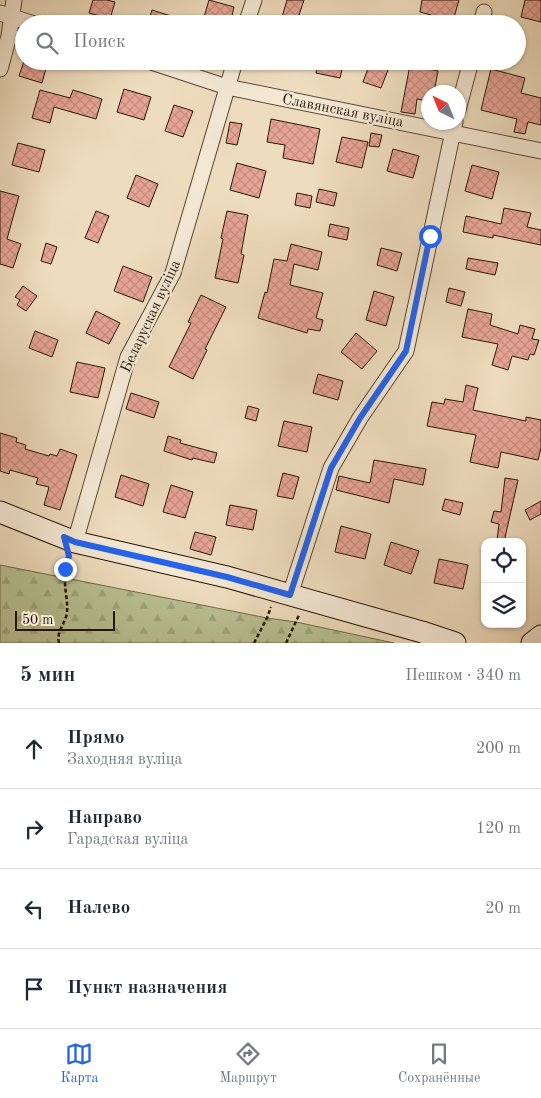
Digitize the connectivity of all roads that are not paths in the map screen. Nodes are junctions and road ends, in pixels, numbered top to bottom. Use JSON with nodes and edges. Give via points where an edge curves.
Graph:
{"nodes":[{"id":1,"x":14,"y":0,"type":"edge"},
{"id":2,"x":254,"y":0,"type":"edge"},
{"id":3,"x":6,"y":15,"type":"edge"},
{"id":4,"x":249,"y":15,"type":"edge"},
{"id":5,"x":0,"y":69,"type":"edge"},
{"id":6,"x":175,"y":70,"type":"edge"},
{"id":7,"x":232,"y":70,"type":"edge"},
{"id":8,"x":469,"y":70,"type":"edge"},
{"id":9,"x":465,"y":85,"type":"edge"},
{"id":10,"x":227,"y":87,"type":"junction"},
{"id":11,"x":421,"y":121,"type":"edge"},
{"id":12,"x":453,"y":130,"type":"edge"},
{"id":13,"x":465,"y":130,"type":"edge"},
{"id":14,"x":541,"y":151,"type":"edge"},
{"id":15,"x":0,"y":512,"type":"edge"},
{"id":16,"x":69,"y":540,"type":"junction"},
{"id":17,"x":290,"y":596,"type":"junction"},
{"id":18,"x":541,"y":636,"type":"edge"},
{"id":19,"x":455,"y":643,"type":"edge"},
{"id":20,"x":532,"y":643,"type":"edge"}],
"edges":[{"from":1,"to":3,"type":"street"},
{"from":2,"to":4,"type":"street"},
{"from":3,"to":5,"type":"street","via":[[9,36]]},
{"from":6,"to":10,"type":"street","name":"Славянская вуліца"},
{"from":7,"to":10,"type":"street","name":"Беларуская вуліца"},
{"from":8,"to":9,"type":"street"},
{"from":10,"to":11,"type":"street","name":"Славянская вуліца"},
{"from":10,"to":16,"type":"street","name":"Беларуская вуліца","via":[[173,273],[128,357]]},
{"from":12,"to":17,"type":"street","via":[[406,351],[360,418],[331,468]]},
{"from":13,"to":14,"type":"street","name":"Славянская вуліца"},
{"from":15,"to":16,"type":"street"},
{"from":16,"to":17,"type":"street","via":[[227,577]]},
{"from":17,"to":19,"type":"street"},
{"from":18,"to":20,"type":"street"}]}
